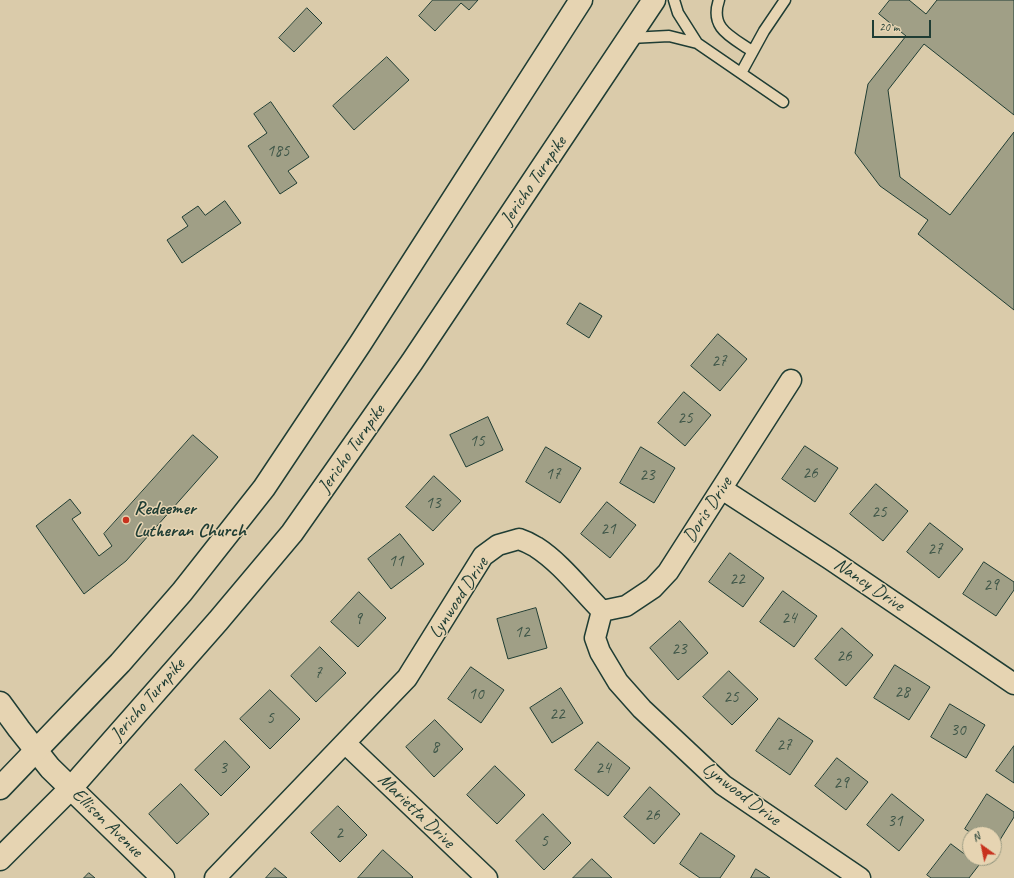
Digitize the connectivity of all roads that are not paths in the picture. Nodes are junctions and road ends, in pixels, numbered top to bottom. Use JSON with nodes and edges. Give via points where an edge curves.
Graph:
{"nodes":[{"id":1,"x":581,"y":0,"type":"edge"},
{"id":2,"x":654,"y":0,"type":"edge"},
{"id":3,"x":674,"y":0,"type":"edge"},
{"id":4,"x":719,"y":0,"type":"edge"},
{"id":5,"x":785,"y":0,"type":"edge"},
{"id":6,"x":630,"y":38,"type":"junction"},
{"id":7,"x":697,"y":42,"type":"junction"},
{"id":8,"x":752,"y":51,"type":"junction"},
{"id":9,"x":741,"y":73,"type":"junction"},
{"id":10,"x":783,"y":102,"type":"dead end"},
{"id":11,"x":791,"y":380,"type":"dead end"},
{"id":12,"x":722,"y":489,"type":"junction"},
{"id":13,"x":602,"y":611,"type":"junction"},
{"id":14,"x":1014,"y":684,"type":"edge"},
{"id":15,"x":0,"y":702,"type":"edge"},
{"id":16,"x":345,"y":743,"type":"junction"},
{"id":17,"x":36,"y":750,"type":"junction"},
{"id":18,"x":0,"y":788,"type":"edge"},
{"id":19,"x":71,"y":788,"type":"junction"},
{"id":20,"x":0,"y":858,"type":"edge"},
{"id":21,"x":163,"y":878,"type":"edge"},
{"id":22,"x":214,"y":878,"type":"edge"},
{"id":23,"x":487,"y":878,"type":"edge"},
{"id":24,"x":860,"y":878,"type":"edge"}],
"edges":[{"from":1,"to":17,"type":"main road","via":[[360,344],[264,488],[182,592],[120,663]]},
{"from":2,"to":6,"type":"main road","name":"Jericho Turnpike"},
{"from":3,"to":7,"type":"lane","via":[[678,13]]},
{"from":4,"to":8,"type":"lane","via":[[716,16],[719,27]]},
{"from":5,"to":8,"type":"lane"},
{"from":6,"to":7,"type":"lane","via":[[669,36]]},
{"from":6,"to":19,"type":"main road","name":"Jericho Turnpike","via":[[412,362],[292,533]]},
{"from":7,"to":9,"type":"lane"},
{"from":8,"to":9,"type":"lane"},
{"from":9,"to":10,"type":"lane"},
{"from":11,"to":12,"type":"street","name":"Doris Drive"},
{"from":12,"to":13,"type":"street","name":"Doris Drive","via":[[668,572],[653,588],[626,606]]},
{"from":12,"to":14,"type":"street","name":"Nancy Drive"},
{"from":13,"to":16,"type":"street","name":"Lynwood Drive","via":[[568,574],[536,547],[519,539],[498,545],[483,556],[408,678]]},
{"from":13,"to":24,"type":"street","name":"Lynwood Drive","via":[[595,638],[600,652],[618,682],[642,709],[723,785]]},
{"from":15,"to":17,"type":"main road","name":"Ellison Avenue"},
{"from":16,"to":22,"type":"street","name":"Lynwood Drive"},
{"from":16,"to":23,"type":"street","name":"Marietta Drive"},
{"from":17,"to":18,"type":"main road"},
{"from":17,"to":19,"type":"main road","name":"Ellison Avenue"},
{"from":19,"to":20,"type":"main road","name":"Jericho Turnpike"},
{"from":19,"to":21,"type":"main road","name":"Ellison Avenue"}]}
